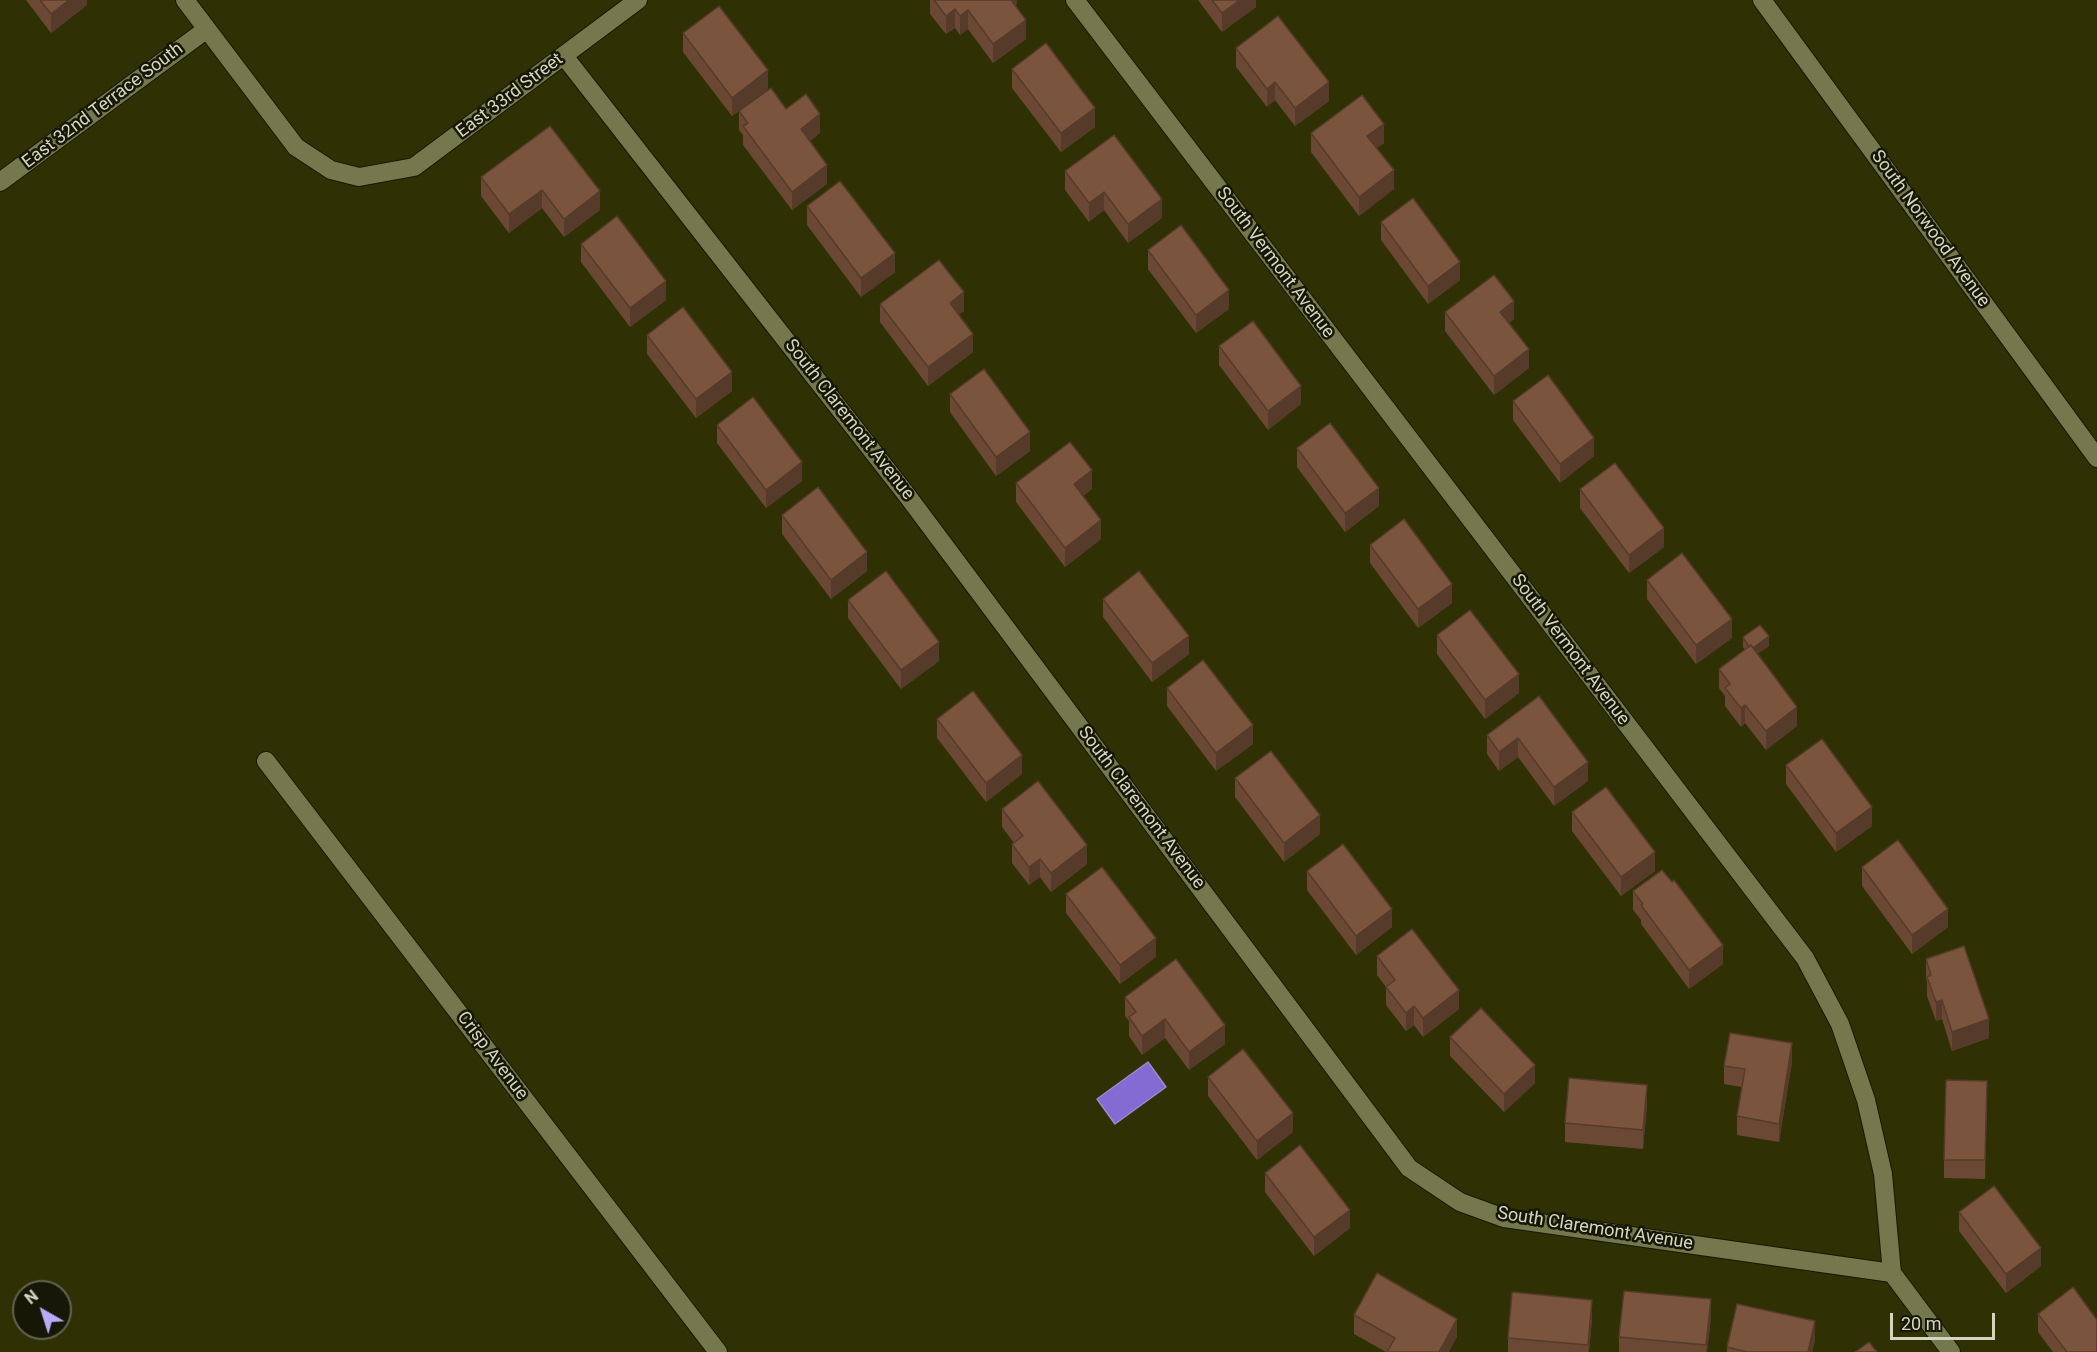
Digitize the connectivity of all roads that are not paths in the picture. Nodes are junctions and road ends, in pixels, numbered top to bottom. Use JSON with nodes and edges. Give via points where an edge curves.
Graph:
{"nodes":[{"id":1,"x":185,"y":0,"type":"edge"},
{"id":2,"x":638,"y":0,"type":"edge"},
{"id":3,"x":1075,"y":0,"type":"edge"},
{"id":4,"x":1762,"y":0,"type":"edge"},
{"id":5,"x":207,"y":29,"type":"junction"},
{"id":6,"x":564,"y":56,"type":"junction"},
{"id":7,"x":0,"y":182,"type":"edge"},
{"id":8,"x":2097,"y":458,"type":"edge"},
{"id":9,"x":266,"y":761,"type":"dead end"},
{"id":10,"x":1892,"y":1273,"type":"junction"},
{"id":11,"x":718,"y":1352,"type":"edge"},
{"id":12,"x":1951,"y":1352,"type":"edge"}],
"edges":[{"from":1,"to":5,"type":"street"},
{"from":2,"to":6,"type":"street","name":"East 33rd Street"},
{"from":3,"to":10,"type":"street","name":"South Vermont Avenue","via":[[1804,958],[1840,1024],[1866,1100],[1883,1174]]},
{"from":4,"to":8,"type":"street","name":"South Norwood Avenue"},
{"from":5,"to":6,"type":"street","name":"East 33rd Street","via":[[296,147],[331,170],[358,177],[414,167]]},
{"from":5,"to":7,"type":"street","name":"East 32nd Terrace South"},
{"from":6,"to":10,"type":"street","name":"South Claremont Avenue","via":[[906,494],[1409,1168],[1460,1202],[1504,1218]]},
{"from":9,"to":11,"type":"street","name":"Crisp Avenue"},
{"from":10,"to":12,"type":"street"}]}
